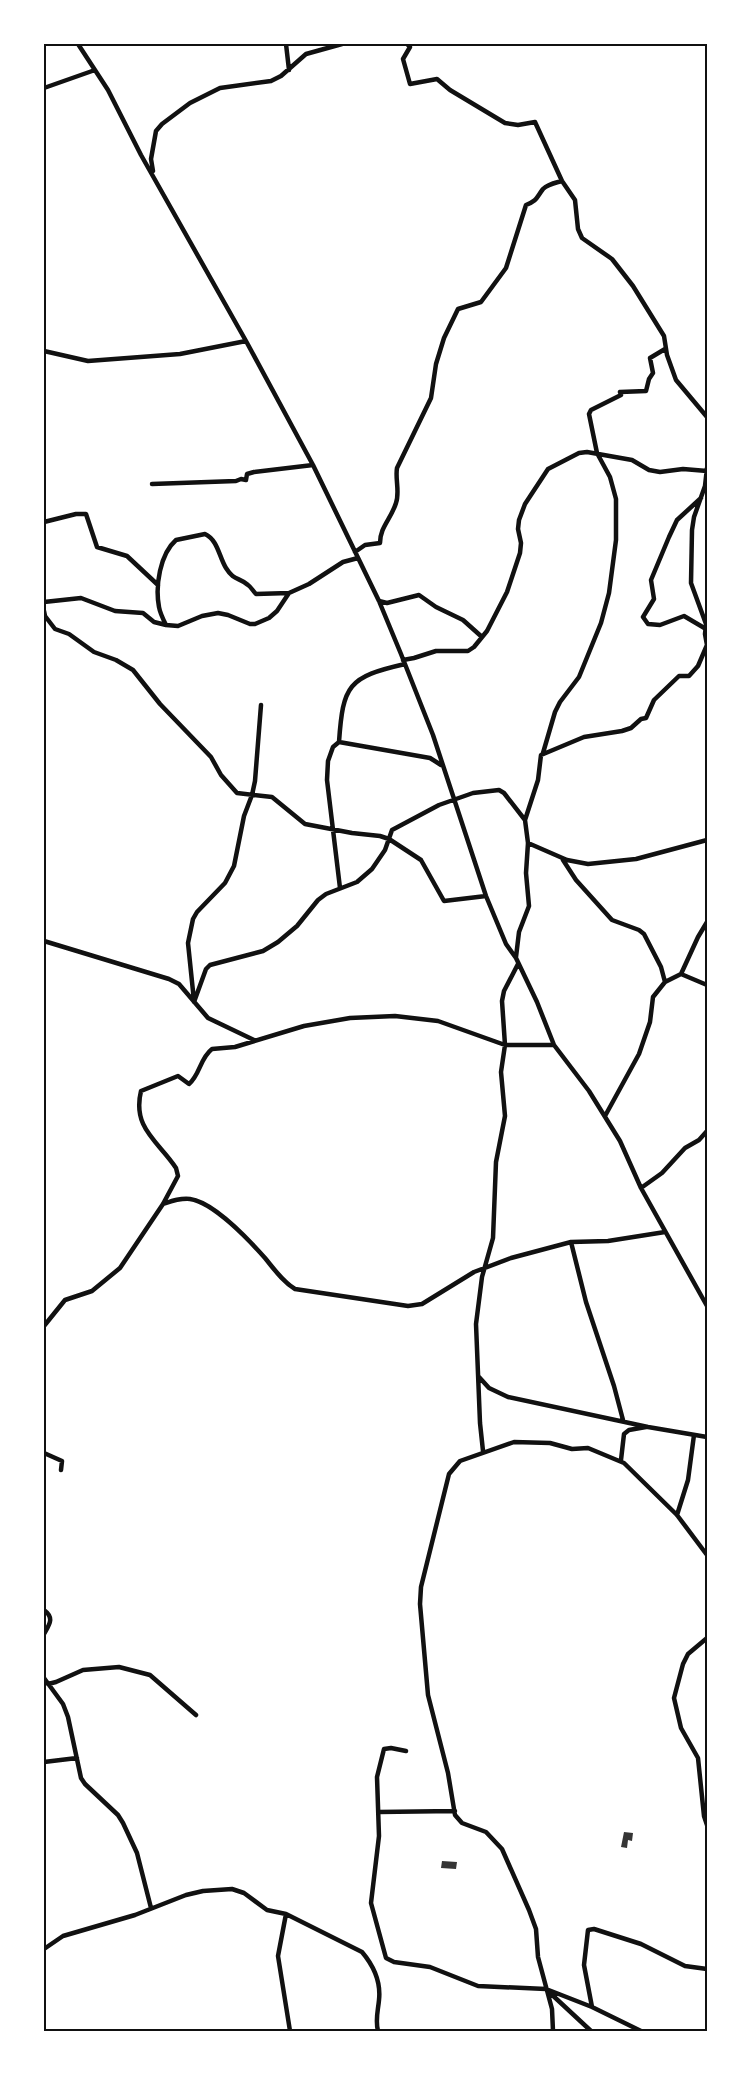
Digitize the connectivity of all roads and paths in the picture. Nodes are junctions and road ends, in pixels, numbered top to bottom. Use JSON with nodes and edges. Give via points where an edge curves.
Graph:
{"nodes":[{"id":1,"x":78,"y":44,"type":"edge"},
{"id":2,"x":286,"y":44,"type":"edge"},
{"id":3,"x":342,"y":44,"type":"edge"},
{"id":4,"x":407,"y":44,"type":"edge"},
{"id":5,"x":95,"y":70,"type":"junction"},
{"id":6,"x":289,"y":70,"type":"junction"},
{"id":7,"x":44,"y":88,"type":"edge"},
{"id":8,"x":154,"y":174,"type":"junction"},
{"id":9,"x":562,"y":181,"type":"junction"},
{"id":10,"x":246,"y":341,"type":"junction"},
{"id":11,"x":665,"y":349,"type":"junction"},
{"id":12,"x":44,"y":352,"type":"edge"},
{"id":13,"x":707,"y":417,"type":"edge"},
{"id":14,"x":597,"y":453,"type":"junction"},
{"id":15,"x":313,"y":465,"type":"junction"},
{"id":16,"x":707,"y":470,"type":"edge"},
{"id":17,"x":152,"y":484,"type":"dead end"},
{"id":18,"x":702,"y":497,"type":"junction"},
{"id":19,"x":44,"y":522,"type":"edge"},
{"id":20,"x":355,"y":552,"type":"junction"},
{"id":21,"x":358,"y":558,"type":"junction"},
{"id":22,"x":158,"y":586,"type":"junction"},
{"id":23,"x":289,"y":593,"type":"junction"},
{"id":24,"x":44,"y":602,"type":"edge"},
{"id":25,"x":379,"y":602,"type":"junction"},
{"id":26,"x":44,"y":611,"type":"edge"},
{"id":27,"x":166,"y":625,"type":"junction"},
{"id":28,"x":706,"y":630,"type":"edge"},
{"id":29,"x":482,"y":637,"type":"junction"},
{"id":30,"x":404,"y":662,"type":"junction"},
{"id":31,"x":262,"y":705,"type":"dead end"},
{"id":32,"x":339,"y":742,"type":"junction"},
{"id":33,"x":543,"y":753,"type":"junction"},
{"id":34,"x":442,"y":765,"type":"junction"},
{"id":35,"x":252,"y":795,"type":"junction"},
{"id":36,"x":453,"y":799,"type":"junction"},
{"id":37,"x":525,"y":820,"type":"junction"},
{"id":38,"x":334,"y":829,"type":"junction"},
{"id":39,"x":389,"y":839,"type":"junction"},
{"id":40,"x":707,"y":840,"type":"edge"},
{"id":41,"x":528,"y":842,"type":"junction"},
{"id":42,"x":562,"y":858,"type":"junction"},
{"id":43,"x":340,"y":888,"type":"junction"},
{"id":44,"x":486,"y":896,"type":"junction"},
{"id":45,"x":707,"y":922,"type":"edge"},
{"id":46,"x":44,"y":941,"type":"edge"},
{"id":47,"x":516,"y":958,"type":"junction"},
{"id":48,"x":518,"y":964,"type":"junction"},
{"id":49,"x":681,"y":974,"type":"junction"},
{"id":50,"x":665,"y":982,"type":"junction"},
{"id":51,"x":707,"y":985,"type":"edge"},
{"id":52,"x":194,"y":1002,"type":"junction"},
{"id":53,"x":254,"y":1040,"type":"junction"},
{"id":54,"x":505,"y":1045,"type":"junction"},
{"id":55,"x":554,"y":1045,"type":"junction"},
{"id":56,"x":605,"y":1116,"type":"junction"},
{"id":57,"x":707,"y":1131,"type":"edge"},
{"id":58,"x":642,"y":1188,"type":"junction"},
{"id":59,"x":163,"y":1204,"type":"junction"},
{"id":60,"x":665,"y":1232,"type":"junction"},
{"id":61,"x":571,"y":1242,"type":"junction"},
{"id":62,"x":486,"y":1267,"type":"junction"},
{"id":63,"x":707,"y":1306,"type":"edge"},
{"id":64,"x":44,"y":1326,"type":"edge"},
{"id":65,"x":478,"y":1377,"type":"junction"},
{"id":66,"x":623,"y":1420,"type":"junction"},
{"id":67,"x":648,"y":1427,"type":"junction"},
{"id":68,"x":694,"y":1434,"type":"junction"},
{"id":69,"x":707,"y":1437,"type":"edge"},
{"id":70,"x":483,"y":1451,"type":"junction"},
{"id":71,"x":44,"y":1452,"type":"edge"},
{"id":72,"x":621,"y":1460,"type":"junction"},
{"id":73,"x":61,"y":1470,"type":"dead end"},
{"id":74,"x":677,"y":1515,"type":"junction"},
{"id":75,"x":707,"y":1555,"type":"edge"},
{"id":76,"x":44,"y":1610,"type":"edge"},
{"id":77,"x":44,"y":1634,"type":"edge"},
{"id":78,"x":707,"y":1638,"type":"edge"},
{"id":79,"x":44,"y":1678,"type":"edge"},
{"id":80,"x":48,"y":1684,"type":"junction"},
{"id":81,"x":196,"y":1715,"type":"dead end"},
{"id":82,"x":406,"y":1751,"type":"dead end"},
{"id":83,"x":77,"y":1758,"type":"junction"},
{"id":84,"x":44,"y":1762,"type":"edge"},
{"id":85,"x":454,"y":1811,"type":"junction"},
{"id":86,"x":379,"y":1812,"type":"junction"},
{"id":87,"x":707,"y":1825,"type":"edge"},
{"id":88,"x":151,"y":1908,"type":"junction"},
{"id":89,"x":286,"y":1914,"type":"junction"},
{"id":90,"x":44,"y":1949,"type":"edge"},
{"id":91,"x":707,"y":1969,"type":"edge"},
{"id":92,"x":546,"y":1989,"type":"junction"},
{"id":93,"x":592,"y":2007,"type":"junction"},
{"id":94,"x":290,"y":2031,"type":"edge"},
{"id":95,"x":378,"y":2031,"type":"edge"},
{"id":96,"x":553,"y":2031,"type":"edge"},
{"id":97,"x":591,"y":2031,"type":"edge"},
{"id":98,"x":641,"y":2031,"type":"edge"}],
"edges":[{"from":1,"to":5,"type":"street"},
{"from":2,"to":6,"type":"street"},
{"from":3,"to":6,"type":"street","via":[[306,54]]},
{"from":4,"to":9,"type":"street","via":[[410,47],[404,59],[410,84],[437,79],[505,123],[535,122]]},
{"from":5,"to":7,"type":"street"},
{"from":5,"to":8,"type":"street"},
{"from":6,"to":8,"type":"street","via":[[270,81],[214,90],[162,124],[153,140],[151,159]]},
{"from":8,"to":10,"type":"street"},
{"from":9,"to":11,"type":"street","via":[[575,200],[582,238],[612,259],[661,331]]},
{"from":9,"to":20,"type":"street","via":[[549,184],[536,201],[526,205],[506,268],[484,299],[477,305],[458,309],[436,364],[431,398],[398,468],[396,506],[380,532],[380,543],[365,545]]},
{"from":10,"to":12,"type":"street","via":[[180,354],[88,361]]},
{"from":10,"to":15,"type":"street"},
{"from":11,"to":13,"type":"street","via":[[676,380]]},
{"from":11,"to":14,"type":"street","via":[[650,358],[653,373],[646,391],[620,392],[621,395],[591,410],[588,417]]},
{"from":14,"to":16,"type":"street","via":[[632,460],[660,472]]},
{"from":14,"to":29,"type":"street","via":[[579,453],[553,466],[536,486],[519,520],[521,546],[507,592]]},
{"from":14,"to":33,"type":"street","via":[[610,477],[616,499],[616,540],[609,593],[587,660],[555,712]]},
{"from":15,"to":17,"type":"street","via":[[254,472],[247,474],[246,480]]},
{"from":15,"to":20,"type":"street"},
{"from":16,"to":18,"type":"street"},
{"from":18,"to":28,"type":"street","via":[[692,530],[691,583]]},
{"from":18,"to":28,"type":"street","via":[[677,520],[651,580],[654,599],[643,617],[648,624],[660,626],[684,616]]},
{"from":19,"to":22,"type":"street","via":[[86,514],[97,547],[128,556]]},
{"from":20,"to":21,"type":"street"},
{"from":21,"to":23,"type":"street","via":[[343,562]]},
{"from":21,"to":25,"type":"street"},
{"from":22,"to":23,"type":"street","via":[[166,552],[173,542],[205,534],[212,538],[235,579],[247,584],[255,593]]},
{"from":22,"to":27,"type":"street","via":[[159,607]]},
{"from":23,"to":27,"type":"street","via":[[277,611],[255,624],[218,613],[178,626]]},
{"from":24,"to":27,"type":"street","via":[[81,598],[115,611],[143,613],[154,622]]},
{"from":25,"to":29,"type":"street","via":[[420,595],[463,620]]},
{"from":25,"to":30,"type":"street"},
{"from":26,"to":35,"type":"street","via":[[56,629],[133,670],[160,704],[211,757],[230,786],[237,793]]},
{"from":28,"to":33,"type":"street","via":[[707,645],[698,666],[689,676],[679,676],[654,700],[646,718],[631,728],[584,736]]},
{"from":29,"to":30,"type":"street","via":[[468,651],[436,651]]},
{"from":30,"to":32,"type":"street","via":[[355,681],[350,687],[341,708]]},
{"from":30,"to":34,"type":"street"},
{"from":31,"to":35,"type":"street"},
{"from":32,"to":34,"type":"street","via":[[430,758]]},
{"from":32,"to":38,"type":"street","via":[[333,747],[327,768]]},
{"from":33,"to":37,"type":"street","via":[[537,785]]},
{"from":34,"to":36,"type":"street"},
{"from":35,"to":38,"type":"street","via":[[272,797],[305,824]]},
{"from":35,"to":52,"type":"street","via":[[232,870],[225,883],[193,919],[188,943]]},
{"from":36,"to":37,"type":"street","via":[[499,790]]},
{"from":36,"to":39,"type":"street","via":[[396,827]]},
{"from":36,"to":44,"type":"street"},
{"from":37,"to":41,"type":"street"},
{"from":38,"to":39,"type":"street"},
{"from":38,"to":43,"type":"street"},
{"from":39,"to":43,"type":"street","via":[[380,860],[372,869],[357,882]]},
{"from":39,"to":44,"type":"street","via":[[421,860],[444,901]]},
{"from":40,"to":42,"type":"street","via":[[636,860],[588,864]]},
{"from":41,"to":42,"type":"street"},
{"from":41,"to":47,"type":"street","via":[[529,906],[519,932]]},
{"from":42,"to":50,"type":"street","via":[[579,884],[612,920],[644,934]]},
{"from":43,"to":52,"type":"street","via":[[318,900],[297,926],[263,951],[210,965]]},
{"from":44,"to":47,"type":"street","via":[[506,944]]},
{"from":45,"to":49,"type":"street"},
{"from":46,"to":52,"type":"street","via":[[169,979],[179,984]]},
{"from":47,"to":48,"type":"street"},
{"from":48,"to":54,"type":"street","via":[[502,1001]]},
{"from":48,"to":55,"type":"street"},
{"from":49,"to":50,"type":"street"},
{"from":49,"to":51,"type":"street"},
{"from":50,"to":56,"type":"street","via":[[653,998],[650,1022],[639,1054]]},
{"from":52,"to":53,"type":"street","via":[[208,1018]]},
{"from":53,"to":54,"type":"street","via":[[350,1018],[395,1016],[438,1021]]},
{"from":53,"to":59,"type":"street","via":[[212,1049],[188,1084],[178,1076],[141,1091],[138,1110],[142,1122],[178,1171]]},
{"from":54,"to":55,"type":"street"},
{"from":54,"to":62,"type":"street","via":[[501,1072],[504,1116],[496,1162],[493,1233]]},
{"from":55,"to":56,"type":"street"},
{"from":56,"to":58,"type":"street"},
{"from":57,"to":58,"type":"street"},
{"from":58,"to":60,"type":"street"},
{"from":59,"to":62,"type":"street","via":[[192,1199],[208,1205],[252,1243],[295,1289],[415,1306]]},
{"from":59,"to":64,"type":"street","via":[[120,1268],[92,1291],[65,1300]]},
{"from":60,"to":61,"type":"street","via":[[608,1241]]},
{"from":60,"to":63,"type":"street"},
{"from":61,"to":62,"type":"street"},
{"from":61,"to":66,"type":"street"},
{"from":62,"to":65,"type":"street","via":[[476,1324]]},
{"from":65,"to":66,"type":"street","via":[[489,1388],[508,1397]]},
{"from":65,"to":70,"type":"street"},
{"from":66,"to":67,"type":"street"},
{"from":67,"to":68,"type":"street"},
{"from":67,"to":72,"type":"street","via":[[624,1434]]},
{"from":68,"to":69,"type":"street"},
{"from":68,"to":74,"type":"street","via":[[688,1480]]},
{"from":70,"to":72,"type":"street","via":[[514,1442],[550,1443],[572,1449],[588,1448]]},
{"from":70,"to":85,"type":"street","via":[[460,1461],[448,1474],[420,1588],[428,1695]]},
{"from":71,"to":73,"type":"street","via":[[62,1461]]},
{"from":72,"to":74,"type":"street"},
{"from":74,"to":75,"type":"street"},
{"from":76,"to":77,"type":"street","via":[[50,1616]]},
{"from":78,"to":87,"type":"street","via":[[688,1654],[674,1698],[681,1728],[698,1758]]},
{"from":79,"to":80,"type":"street"},
{"from":80,"to":81,"type":"street","via":[[83,1670],[118,1667],[150,1675]]},
{"from":80,"to":83,"type":"street","via":[[66,1712]]},
{"from":82,"to":86,"type":"street","via":[[388,1748],[382,1752],[377,1778]]},
{"from":83,"to":84,"type":"street"},
{"from":83,"to":88,"type":"street","via":[[85,1784],[123,1823],[137,1852]]},
{"from":85,"to":86,"type":"street"},
{"from":85,"to":92,"type":"street","via":[[462,1823],[486,1832],[502,1848],[536,1929],[538,1958]]},
{"from":86,"to":92,"type":"street","via":[[371,1903],[386,1958],[391,1962],[430,1967],[478,1986]]},
{"from":88,"to":89,"type":"street","via":[[196,1892],[232,1890],[244,1893],[267,1910]]},
{"from":88,"to":90,"type":"street","via":[[63,1936]]},
{"from":89,"to":94,"type":"street","via":[[278,1956]]},
{"from":89,"to":95,"type":"street","via":[[356,1947],[371,1963],[379,1993]]},
{"from":91,"to":93,"type":"street","via":[[685,1966],[642,1944],[589,1929],[586,1932],[584,1965]]},
{"from":92,"to":93,"type":"street"},
{"from":92,"to":96,"type":"street","via":[[552,2008]]},
{"from":92,"to":97,"type":"street"},
{"from":93,"to":98,"type":"street"}]}
